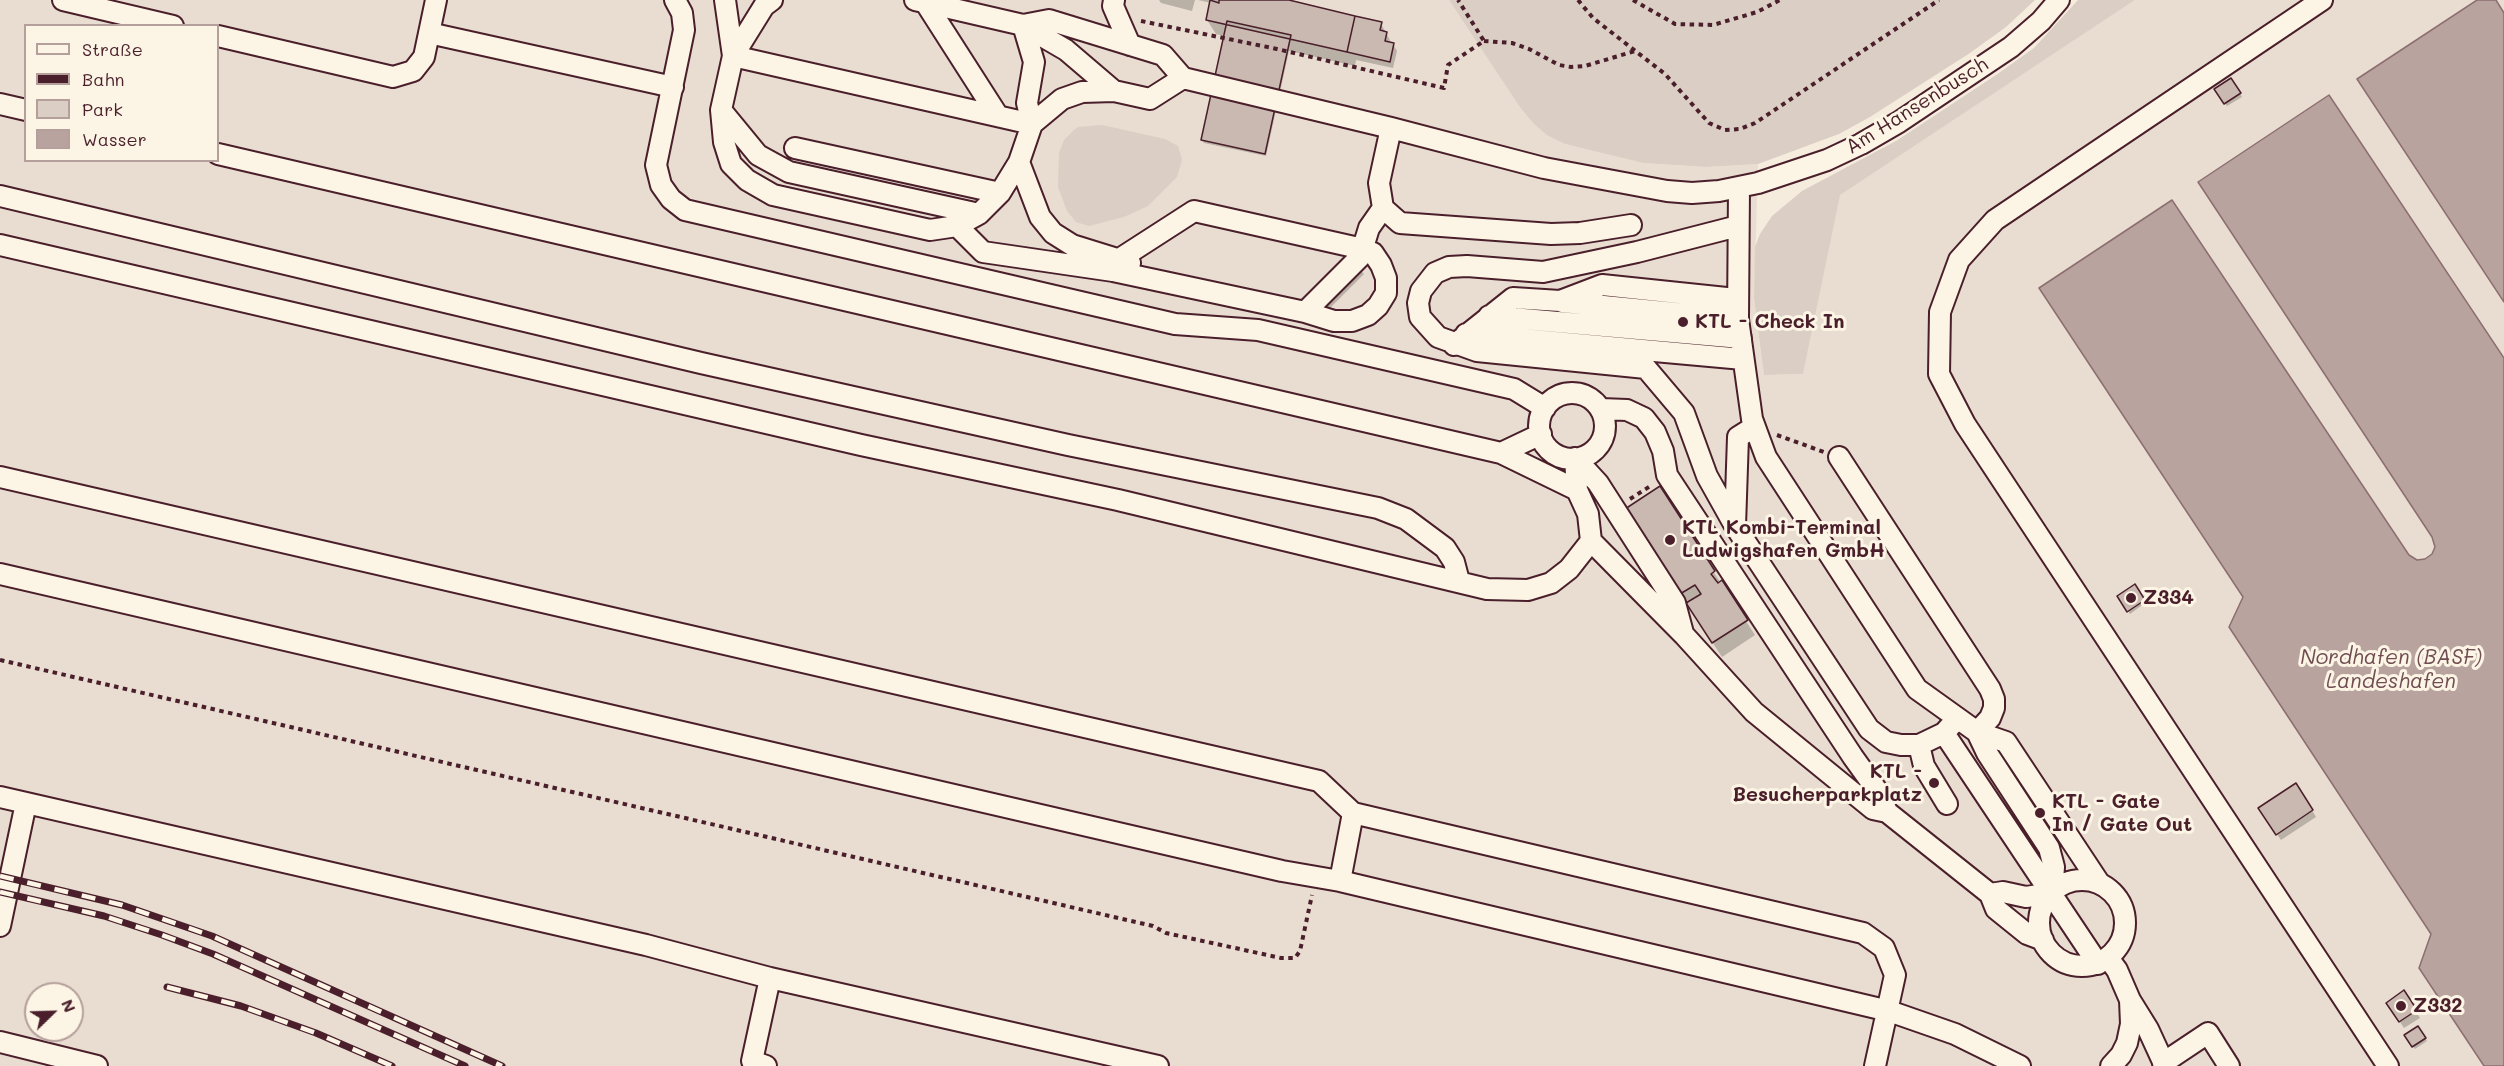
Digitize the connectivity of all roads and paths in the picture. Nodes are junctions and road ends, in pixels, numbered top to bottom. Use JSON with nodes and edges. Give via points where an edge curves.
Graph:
{"nodes":[{"id":1,"x":63,"y":0,"type":"edge"},
{"id":2,"x":675,"y":0,"type":"edge"},
{"id":3,"x":725,"y":0,"type":"edge"},
{"id":4,"x":772,"y":0,"type":"edge"},
{"id":5,"x":1458,"y":0,"type":"edge"},
{"id":6,"x":1578,"y":0,"type":"edge"},
{"id":7,"x":1633,"y":0,"type":"edge"},
{"id":8,"x":1780,"y":0,"type":"edge"},
{"id":9,"x":1939,"y":0,"type":"edge"},
{"id":10,"x":2060,"y":0,"type":"edge"},
{"id":11,"x":2322,"y":0,"type":"edge"},
{"id":12,"x":433,"y":1,"type":"edge"},
{"id":13,"x":920,"y":1,"type":"edge"},
{"id":14,"x":1116,"y":8,"type":"edge"},
{"id":15,"x":165,"y":24,"type":"edge"},
{"id":16,"x":1023,"y":25,"type":"junction"},
{"id":17,"x":429,"y":33,"type":"junction"},
{"id":18,"x":219,"y":36,"type":"edge"},
{"id":19,"x":1484,"y":41,"type":"junction"},
{"id":20,"x":1130,"y":45,"type":"junction"},
{"id":21,"x":1636,"y":51,"type":"junction"},
{"id":22,"x":733,"y":56,"type":"junction"},
{"id":23,"x":1183,"y":78,"type":"junction"},
{"id":24,"x":673,"y":87,"type":"junction"},
{"id":25,"x":1114,"y":91,"type":"junction"},
{"id":26,"x":0,"y":104,"type":"edge"},
{"id":27,"x":24,"y":110,"type":"edge"},
{"id":28,"x":721,"y":110,"type":"junction"},
{"id":29,"x":999,"y":116,"type":"junction"},
{"id":30,"x":1032,"y":124,"type":"junction"},
{"id":31,"x":1391,"y":128,"type":"junction"},
{"id":32,"x":795,"y":148,"type":"dead end"},
{"id":33,"x":219,"y":154,"type":"edge"},
{"id":34,"x":1019,"y":162,"type":"junction"},
{"id":35,"x":1739,"y":188,"type":"junction"},
{"id":36,"x":1000,"y":193,"type":"junction"},
{"id":37,"x":0,"y":196,"type":"edge"},
{"id":38,"x":1383,"y":208,"type":"junction"},
{"id":39,"x":979,"y":214,"type":"junction"},
{"id":40,"x":1631,"y":225,"type":"dead end"},
{"id":41,"x":957,"y":226,"type":"junction"},
{"id":42,"x":1738,"y":226,"type":"junction"},
{"id":43,"x":0,"y":245,"type":"edge"},
{"id":44,"x":1363,"y":249,"type":"junction"},
{"id":45,"x":1118,"y":260,"type":"junction"},
{"id":46,"x":1515,"y":270,"type":"junction"},
{"id":47,"x":1274,"y":294,"type":"dead end"},
{"id":48,"x":1513,"y":298,"type":"junction"},
{"id":49,"x":1737,"y":299,"type":"junction"},
{"id":50,"x":1560,"y":301,"type":"junction"},
{"id":51,"x":1305,"y":312,"type":"junction"},
{"id":52,"x":1489,"y":316,"type":"junction"},
{"id":53,"x":1739,"y":329,"type":"junction"},
{"id":54,"x":1460,"y":340,"type":"junction"},
{"id":55,"x":1743,"y":359,"type":"junction"},
{"id":56,"x":1545,"y":408,"type":"junction"},
{"id":57,"x":1601,"y":409,"type":"junction"},
{"id":58,"x":1754,"y":427,"type":"junction"},
{"id":59,"x":1541,"y":434,"type":"junction"},
{"id":60,"x":1501,"y":453,"type":"junction"},
{"id":61,"x":1575,"y":458,"type":"junction"},
{"id":62,"x":1839,"y":458,"type":"dead end"},
{"id":63,"x":0,"y":477,"type":"edge"},
{"id":64,"x":1576,"y":490,"type":"junction"},
{"id":65,"x":1735,"y":526,"type":"junction"},
{"id":66,"x":1591,"y":541,"type":"junction"},
{"id":67,"x":0,"y":574,"type":"edge"},
{"id":68,"x":1459,"y":581,"type":"junction"},
{"id":69,"x":1684,"y":635,"type":"junction"},
{"id":70,"x":0,"y":660,"type":"edge"},
{"id":71,"x":1950,"y":726,"type":"junction"},
{"id":72,"x":1977,"y":732,"type":"junction"},
{"id":73,"x":1919,"y":745,"type":"junction"},
{"id":74,"x":0,"y":797,"type":"edge"},
{"id":75,"x":26,"y":803,"type":"junction"},
{"id":76,"x":1947,"y":804,"type":"dead end"},
{"id":77,"x":1353,"y":813,"type":"junction"},
{"id":78,"x":1887,"y":813,"type":"junction"},
{"id":79,"x":1310,"y":876,"type":"junction"},
{"id":80,"x":1340,"y":881,"type":"junction"},
{"id":81,"x":2100,"y":884,"type":"junction"},
{"id":82,"x":2052,"y":893,"type":"junction"},
{"id":83,"x":1990,"y":894,"type":"junction"},
{"id":84,"x":0,"y":926,"type":"edge"},
{"id":85,"x":2043,"y":940,"type":"junction"},
{"id":86,"x":2103,"y":961,"type":"junction"},
{"id":87,"x":771,"y":978,"type":"junction"},
{"id":88,"x":2130,"y":1000,"type":"junction"},
{"id":89,"x":1888,"y":1011,"type":"junction"},
{"id":90,"x":0,"y":1042,"type":"edge"},
{"id":91,"x":2164,"y":1064,"type":"edge"},
{"id":92,"x":97,"y":1066,"type":"edge"},
{"id":93,"x":766,"y":1066,"type":"edge"},
{"id":94,"x":1158,"y":1066,"type":"edge"},
{"id":95,"x":1875,"y":1066,"type":"edge"},
{"id":96,"x":2020,"y":1066,"type":"edge"},
{"id":97,"x":2111,"y":1066,"type":"edge"},
{"id":98,"x":2229,"y":1066,"type":"edge"},
{"id":99,"x":2388,"y":1066,"type":"edge"}],
"edges":[{"from":1,"to":15,"type":"street"},
{"from":2,"to":24,"type":"street","via":[[684,30]]},
{"from":3,"to":22,"type":"street"},
{"from":4,"to":22,"type":"street","via":[[764,6]]},
{"from":5,"to":19,"type":"path"},
{"from":6,"to":21,"type":"path","via":[[1593,18]]},
{"from":7,"to":8,"type":"path","via":[[1675,24],[1713,25],[1757,12]]},
{"from":9,"to":21,"type":"path","via":[[1755,123],[1740,129],[1725,130],[1709,123],[1665,74]]},
{"from":10,"to":35,"type":"street","name":"Am Hansenbusch","via":[[2011,47],[1889,127],[1827,160]]},
{"from":11,"to":99,"type":"street","via":[[1995,220],[1959,260],[1947,291],[1940,312],[1940,374],[1965,424]]},
{"from":12,"to":17,"type":"street"},
{"from":13,"to":16,"type":"street"},
{"from":13,"to":29,"type":"street"},
{"from":14,"to":19,"type":"path","via":[[1444,88],[1448,65]]},
{"from":14,"to":20,"type":"street"},
{"from":16,"to":20,"type":"street","via":[[1048,20]]},
{"from":16,"to":25,"type":"street","via":[[1066,50]]},
{"from":16,"to":30,"type":"street","via":[[1034,62],[1027,103]]},
{"from":17,"to":18,"type":"street","via":[[424,57],[413,71],[393,77]]},
{"from":17,"to":24,"type":"street"},
{"from":19,"to":21,"type":"path","via":[[1512,43],[1571,67]]},
{"from":20,"to":23,"type":"street","via":[[1163,55]]},
{"from":22,"to":28,"type":"street"},
{"from":22,"to":29,"type":"street"},
{"from":23,"to":25,"type":"street","via":[[1150,99]]},
{"from":23,"to":31,"type":"street","name":"Am Hansenbusch"},
{"from":24,"to":56,"type":"street","via":[[656,165],[661,185],[685,210],[1175,324],[1258,330],[1502,386]]},
{"from":25,"to":30,"type":"street","via":[[1082,92],[1062,99]]},
{"from":26,"to":27,"type":"street"},
{"from":28,"to":39,"type":"street","via":[[758,155],[789,172]]},
{"from":28,"to":41,"type":"street","via":[[731,164],[747,180],[774,195],[930,230]]},
{"from":29,"to":30,"type":"street"},
{"from":30,"to":34,"type":"street"},
{"from":31,"to":35,"type":"street","name":"Am Hansenbusch","via":[[1544,168],[1666,191],[1692,193]]},
{"from":31,"to":38,"type":"street","via":[[1378,183]]},
{"from":32,"to":36,"type":"street"},
{"from":33,"to":60,"type":"street"},
{"from":34,"to":36,"type":"street"},
{"from":34,"to":45,"type":"street","via":[[1040,217],[1053,233],[1072,245]]},
{"from":35,"to":42,"type":"street"},
{"from":36,"to":39,"type":"street"},
{"from":37,"to":68,"type":"street","via":[[701,363],[1068,445],[1378,508],[1406,519],[1445,548]]},
{"from":38,"to":40,"type":"street","via":[[1400,223],[1540,233],[1580,233]]},
{"from":38,"to":44,"type":"street","via":[[1369,228]]},
{"from":39,"to":41,"type":"street"},
{"from":41,"to":51,"type":"street","via":[[983,252],[1113,271]]},
{"from":42,"to":46,"type":"street","via":[[1543,272]]},
{"from":42,"to":49,"type":"street"},
{"from":43,"to":68,"type":"street"},
{"from":44,"to":45,"type":"street","via":[[1194,211]]},
{"from":44,"to":51,"type":"street","via":[[1360,257]]},
{"from":44,"to":51,"type":"street","via":[[1373,253],[1386,278],[1386,293],[1378,306],[1352,321],[1334,321]]},
{"from":45,"to":47,"type":"street"},
{"from":46,"to":48,"type":"street"},
{"from":46,"to":54,"type":"street","via":[[1449,267],[1427,281],[1420,291],[1420,317],[1438,338]]},
{"from":48,"to":50,"type":"street"},
{"from":48,"to":52,"type":"street"},
{"from":49,"to":50,"type":"street","via":[[1602,285]]},
{"from":49,"to":53,"type":"street"},
{"from":50,"to":53,"type":"street"},
{"from":52,"to":53,"type":"street"},
{"from":52,"to":54,"type":"street"},
{"from":53,"to":55,"type":"street"},
{"from":54,"to":55,"type":"street"},
{"from":54,"to":65,"type":"street","via":[[1477,351],[1646,368],[1684,413],[1707,476]]},
{"from":55,"to":58,"type":"street"},
{"from":56,"to":57,"type":"street","via":[[1552,399],[1573,393],[1584,395]]},
{"from":56,"to":59,"type":"street"},
{"from":57,"to":61,"type":"street","via":[[1603,437],[1592,452]]},
{"from":57,"to":78,"type":"street","via":[[1627,410],[1644,418],[1655,432],[1667,475],[1881,796]]},
{"from":58,"to":65,"type":"street","via":[[1738,437]]},
{"from":58,"to":71,"type":"street","via":[[1766,458],[1917,689]]},
{"from":59,"to":60,"type":"street"},
{"from":59,"to":61,"type":"street","via":[[1550,450]]},
{"from":60,"to":64,"type":"street"},
{"from":61,"to":64,"type":"street"},
{"from":61,"to":69,"type":"street","via":[[1598,483],[1676,603]]},
{"from":62,"to":72,"type":"street","via":[[1990,689],[1994,708]]},
{"from":63,"to":77,"type":"street","via":[[1319,781]]},
{"from":64,"to":66,"type":"street","via":[[1588,514]]},
{"from":65,"to":73,"type":"street","via":[[1869,729],[1886,742]]},
{"from":66,"to":68,"type":"street","via":[[1558,579],[1528,590],[1487,589]]},
{"from":66,"to":69,"type":"street"},
{"from":67,"to":79,"type":"street"},
{"from":69,"to":78,"type":"street","via":[[1754,712],[1873,809]]},
{"from":70,"to":79,"type":"path","via":[[1281,958],[1295,958],[1300,951],[1312,899]]},
{"from":71,"to":72,"type":"street"},
{"from":71,"to":73,"type":"street"},
{"from":71,"to":82,"type":"street"},
{"from":72,"to":81,"type":"street","via":[[2006,742]]},
{"from":72,"to":82,"type":"street","via":[[2049,848],[2054,867]]},
{"from":73,"to":76,"type":"street","via":[[1924,766]]},
{"from":74,"to":75,"type":"street"},
{"from":75,"to":84,"type":"street"},
{"from":75,"to":87,"type":"street","via":[[646,945]]},
{"from":77,"to":80,"type":"street"},
{"from":77,"to":89,"type":"street","via":[[1863,933],[1884,948],[1895,975]]},
{"from":78,"to":83,"type":"street"},
{"from":79,"to":80,"type":"street"},
{"from":80,"to":89,"type":"street"},
{"from":81,"to":82,"type":"street","via":[[2074,881]]},
{"from":81,"to":86,"type":"street","via":[[2117,898],[2125,919],[2122,941]]},
{"from":82,"to":83,"type":"street","via":[[2026,897],[2003,892]]},
{"from":82,"to":85,"type":"street","via":[[2040,915]]},
{"from":82,"to":86,"type":"street"},
{"from":83,"to":85,"type":"street","via":[[1996,909],[2027,934]]},
{"from":85,"to":86,"type":"street","via":[[2056,958],[2066,963],[2076,966]]},
{"from":86,"to":88,"type":"street","via":[[2117,970]]},
{"from":87,"to":93,"type":"street","via":[[752,1061]]},
{"from":87,"to":94,"type":"street"},
{"from":88,"to":91,"type":"street"},
{"from":88,"to":97,"type":"street","via":[[2132,1024],[2127,1043]]},
{"from":89,"to":95,"type":"street"},
{"from":89,"to":96,"type":"street","via":[[1955,1034]]},
{"from":90,"to":92,"type":"street"},
{"from":91,"to":98,"type":"street","via":[[2208,1033]]}]}
